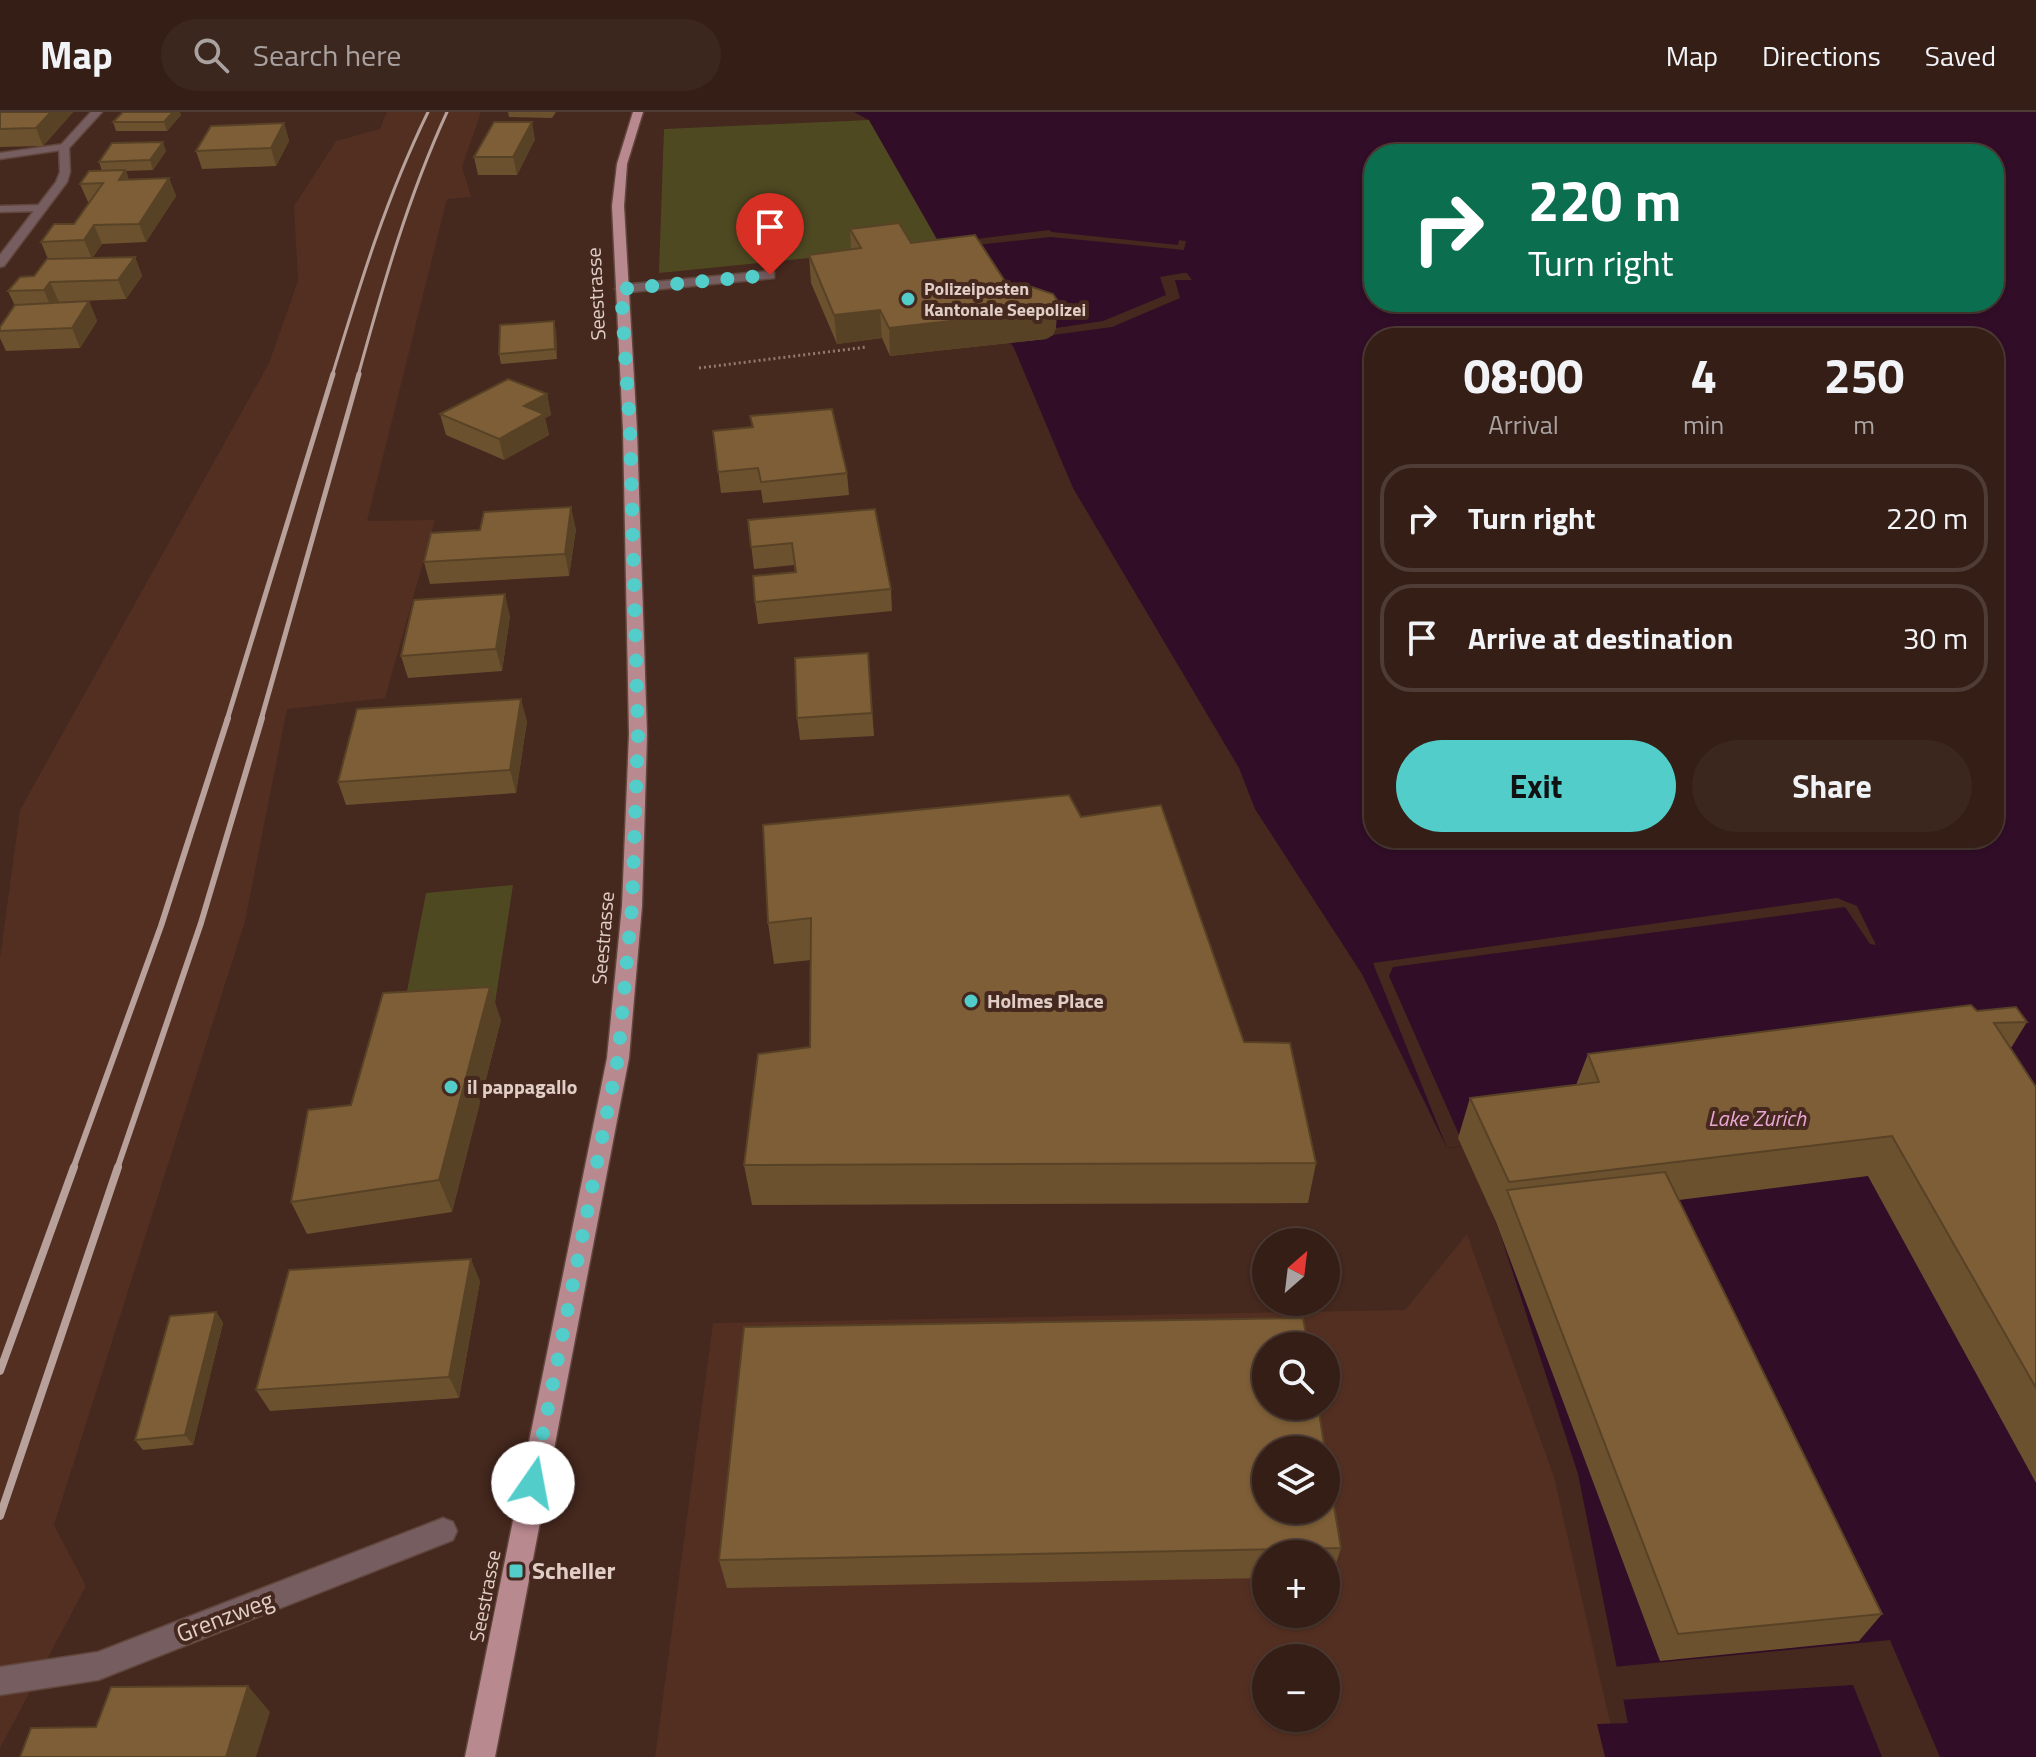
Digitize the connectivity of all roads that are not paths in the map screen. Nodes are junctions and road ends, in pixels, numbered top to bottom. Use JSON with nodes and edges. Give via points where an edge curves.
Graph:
{"nodes":[{"id":1,"x":97,"y":112,"type":"edge"},
{"id":2,"x":638,"y":112,"type":"edge"},
{"id":3,"x":64,"y":147,"type":"junction"},
{"id":4,"x":0,"y":156,"type":"edge"},
{"id":5,"x":41,"y":208,"type":"junction"},
{"id":6,"x":0,"y":209,"type":"edge"},
{"id":7,"x":0,"y":263,"type":"edge"},
{"id":8,"x":770,"y":275,"type":"dead end"},
{"id":9,"x":621,"y":289,"type":"junction"},
{"id":10,"x":443,"y":1531,"type":"dead end"},
{"id":11,"x":0,"y":1681,"type":"edge"},
{"id":12,"x":480,"y":1757,"type":"edge"}],
"edges":[{"from":1,"to":3,"type":"street"},
{"from":2,"to":9,"type":"main road","name":"Seestrasse","via":[[620,178]]},
{"from":3,"to":4,"type":"street"},
{"from":3,"to":5,"type":"street","via":[[65,172]]},
{"from":5,"to":6,"type":"street"},
{"from":5,"to":7,"type":"street"},
{"from":8,"to":9,"type":"street"},
{"from":9,"to":12,"type":"main road","name":"Seestrasse","via":[[638,734],[623,1012]]},
{"from":10,"to":11,"type":"street","name":"Grenzweg","via":[[98,1666]]}]}
